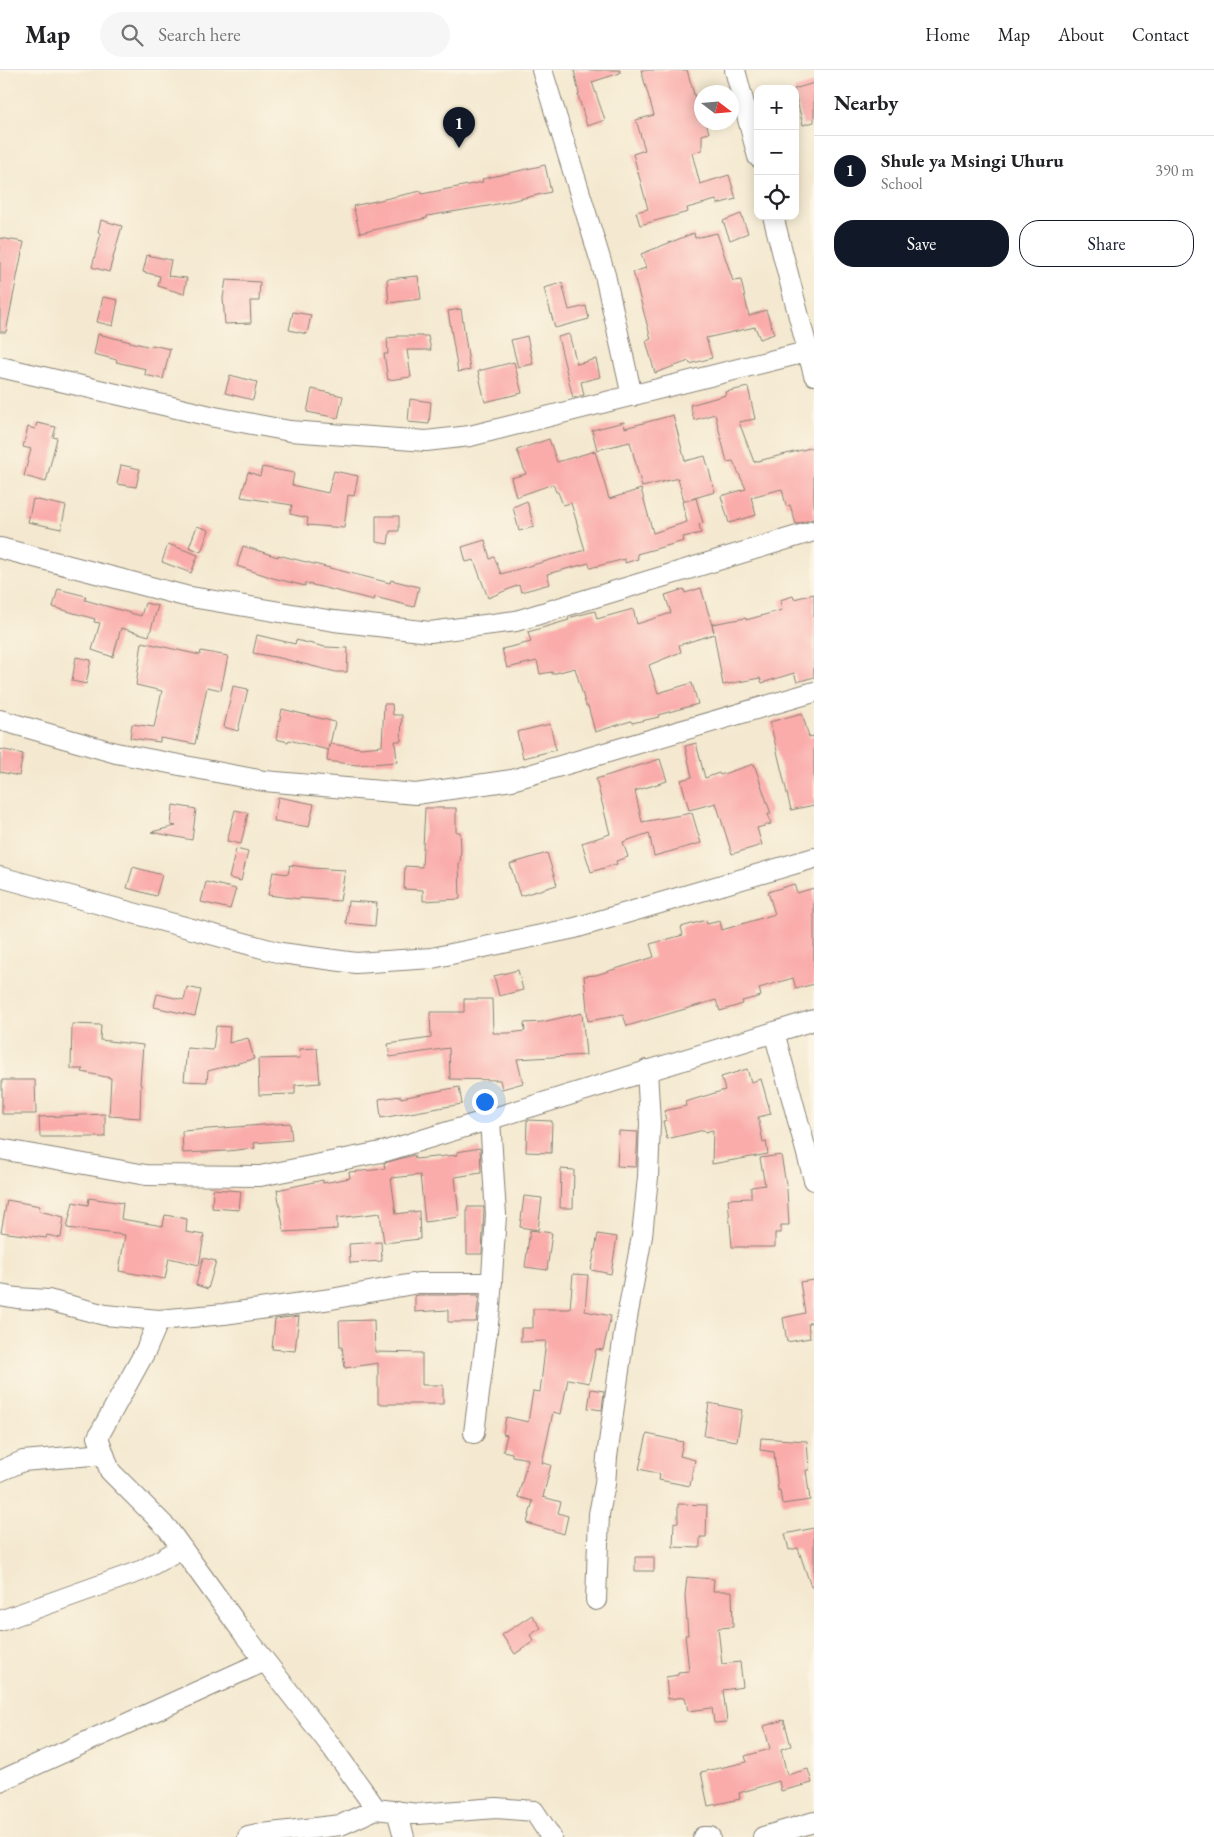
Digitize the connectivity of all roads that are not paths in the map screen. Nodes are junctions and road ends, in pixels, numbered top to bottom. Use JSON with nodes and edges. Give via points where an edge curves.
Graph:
{"nodes":[{"id":1,"x":542,"y":70,"type":"edge"},
{"id":2,"x":735,"y":70,"type":"edge"},
{"id":3,"x":754,"y":142,"type":"edge"},
{"id":4,"x":774,"y":220,"type":"edge"},
{"id":5,"x":811,"y":351,"type":"edge"},
{"id":6,"x":0,"y":367,"type":"edge"},
{"id":7,"x":814,"y":375,"type":"edge"},
{"id":8,"x":632,"y":396,"type":"junction"},
{"id":9,"x":814,"y":531,"type":"edge"},
{"id":10,"x":0,"y":548,"type":"edge"},
{"id":11,"x":814,"y":692,"type":"edge"},
{"id":12,"x":0,"y":720,"type":"edge"},
{"id":13,"x":814,"y":858,"type":"edge"},
{"id":14,"x":0,"y":878,"type":"edge"},
{"id":15,"x":814,"y":1020,"type":"edge"},
{"id":16,"x":774,"y":1032,"type":"junction"},
{"id":17,"x":647,"y":1070,"type":"junction"},
{"id":18,"x":490,"y":1119,"type":"junction"},
{"id":19,"x":0,"y":1149,"type":"edge"},
{"id":20,"x":814,"y":1180,"type":"edge"},
{"id":21,"x":492,"y":1283,"type":"junction"},
{"id":22,"x":0,"y":1295,"type":"edge"},
{"id":23,"x":159,"y":1320,"type":"junction"},
{"id":24,"x":474,"y":1433,"type":"dead end"},
{"id":25,"x":104,"y":1454,"type":"junction"},
{"id":26,"x":0,"y":1470,"type":"edge"},
{"id":27,"x":182,"y":1548,"type":"junction"},
{"id":28,"x":596,"y":1600,"type":"dead end"},
{"id":29,"x":0,"y":1622,"type":"edge"},
{"id":30,"x":265,"y":1662,"type":"junction"},
{"id":31,"x":0,"y":1781,"type":"edge"},
{"id":32,"x":376,"y":1809,"type":"junction"},
{"id":33,"x":397,"y":1812,"type":"junction"},
{"id":34,"x":814,"y":1822,"type":"edge"},
{"id":35,"x":257,"y":1836,"type":"edge"},
{"id":36,"x":404,"y":1837,"type":"edge"},
{"id":37,"x":551,"y":1837,"type":"edge"},
{"id":38,"x":704,"y":1837,"type":"edge"},
{"id":39,"x":710,"y":1837,"type":"edge"},
{"id":40,"x":763,"y":1837,"type":"edge"}],
"edges":[{"from":1,"to":8,"type":"street","via":[[605,275]]},
{"from":2,"to":3,"type":"street"},
{"from":4,"to":5,"type":"street"},
{"from":5,"to":7,"type":"street"},
{"from":5,"to":8,"type":"street"},
{"from":6,"to":8,"type":"street","via":[[290,431],[426,441],[470,436]]},
{"from":9,"to":10,"type":"street","via":[[516,621],[430,632],[185,596]]},
{"from":11,"to":12,"type":"street","via":[[512,780],[416,794],[264,781],[116,754]]},
{"from":13,"to":14,"type":"street","via":[[575,928],[432,958],[356,963],[281,953]]},
{"from":15,"to":16,"type":"street"},
{"from":16,"to":17,"type":"street"},
{"from":16,"to":20,"type":"street"},
{"from":17,"to":18,"type":"street"},
{"from":17,"to":28,"type":"street","via":[[650,1123],[648,1177],[642,1236],[598,1514]]},
{"from":18,"to":19,"type":"street","via":[[386,1151],[260,1176],[146,1175]]},
{"from":18,"to":21,"type":"street","via":[[496,1216]]},
{"from":21,"to":23,"type":"street","via":[[418,1283],[331,1299]]},
{"from":21,"to":24,"type":"street"},
{"from":22,"to":23,"type":"street","via":[[48,1300],[105,1315]]},
{"from":23,"to":25,"type":"street","via":[[98,1437]]},
{"from":25,"to":26,"type":"street","via":[[23,1461]]},
{"from":25,"to":27,"type":"street","via":[[110,1471],[168,1528]]},
{"from":27,"to":29,"type":"street","via":[[143,1570]]},
{"from":27,"to":30,"type":"street"},
{"from":30,"to":31,"type":"street"},
{"from":30,"to":32,"type":"street"},
{"from":32,"to":33,"type":"street"},
{"from":32,"to":35,"type":"street","via":[[341,1825]]},
{"from":33,"to":36,"type":"street"},
{"from":33,"to":37,"type":"street","via":[[418,1814],[496,1808],[534,1811]]},
{"from":34,"to":40,"type":"street"},
{"from":38,"to":39,"type":"street"}]}
